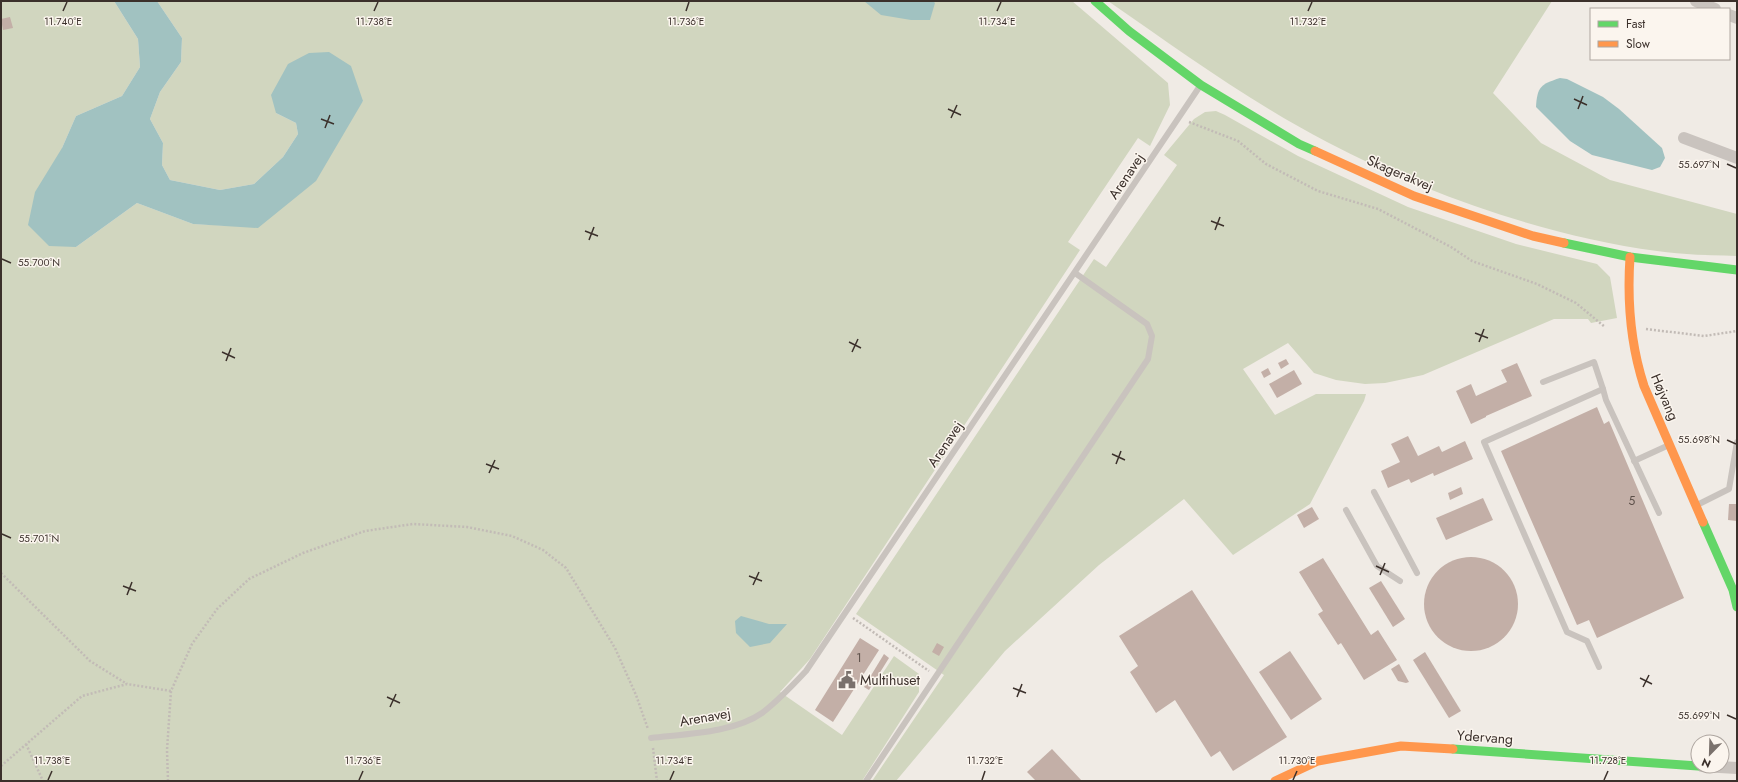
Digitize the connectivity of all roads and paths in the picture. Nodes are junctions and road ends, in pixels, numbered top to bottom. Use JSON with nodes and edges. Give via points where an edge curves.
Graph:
{"nodes":[{"id":1,"x":1095,"y":1,"type":"edge"},
{"id":2,"x":1696,"y":1,"type":"edge"},
{"id":3,"x":1713,"y":8,"type":"edge"},
{"id":4,"x":1201,"y":85,"type":"junction"},
{"id":5,"x":1179,"y":118,"type":"junction"},
{"id":6,"x":1684,"y":138,"type":"dead end"},
{"id":7,"x":1737,"y":158,"type":"edge"},
{"id":8,"x":1630,"y":257,"type":"junction"},
{"id":9,"x":1737,"y":270,"type":"edge"},
{"id":10,"x":1075,"y":273,"type":"junction"},
{"id":11,"x":1605,"y":327,"type":"dead end"},
{"id":12,"x":1629,"y":327,"type":"junction"},
{"id":13,"x":1737,"y":330,"type":"edge"},
{"id":14,"x":1543,"y":382,"type":"dead end"},
{"id":15,"x":1603,"y":388,"type":"junction"},
{"id":16,"x":1737,"y":442,"type":"edge"},
{"id":17,"x":1670,"y":445,"type":"junction"},
{"id":18,"x":1634,"y":461,"type":"junction"},
{"id":19,"x":1374,"y":492,"type":"dead end"},
{"id":20,"x":1696,"y":505,"type":"junction"},
{"id":21,"x":1346,"y":510,"type":"dead end"},
{"id":22,"x":1659,"y":513,"type":"dead end"},
{"id":23,"x":1,"y":573,"type":"edge"},
{"id":24,"x":1417,"y":573,"type":"dead end"},
{"id":25,"x":1400,"y":581,"type":"dead end"},
{"id":26,"x":1737,"y":607,"type":"edge"},
{"id":27,"x":845,"y":612,"type":"junction"},
{"id":28,"x":1599,"y":667,"type":"dead end"},
{"id":29,"x":936,"y":676,"type":"junction"},
{"id":30,"x":127,"y":684,"type":"junction"},
{"id":31,"x":172,"y":691,"type":"junction"},
{"id":32,"x":651,"y":738,"type":"junction"},
{"id":33,"x":26,"y":744,"type":"junction"},
{"id":34,"x":1690,"y":765,"type":"edge"},
{"id":35,"x":1,"y":766,"type":"edge"},
{"id":36,"x":43,"y":781,"type":"edge"},
{"id":37,"x":168,"y":781,"type":"edge"},
{"id":38,"x":657,"y":781,"type":"edge"},
{"id":39,"x":866,"y":781,"type":"edge"},
{"id":40,"x":1275,"y":781,"type":"edge"}],
"edges":[{"from":1,"to":4,"type":"street","name":"Skagerakvej","via":[[1129,31]]},
{"from":2,"to":3,"type":"street"},
{"from":4,"to":5,"type":"lane","name":"Arenavej"},
{"from":4,"to":8,"type":"street","name":"Skagerakvej","via":[[1299,144],[1414,196],[1534,236]]},
{"from":5,"to":10,"type":"lane","name":"Arenavej"},
{"from":5,"to":11,"type":"path","via":[[1238,141],[1266,164],[1318,191],[1378,209],[1451,247],[1472,261],[1537,284],[1576,303]]},
{"from":6,"to":7,"type":"street"},
{"from":8,"to":9,"type":"street","name":"Skagerakvej"},
{"from":8,"to":12,"type":"street","name":"Højvang","via":[[1627,313]]},
{"from":10,"to":27,"type":"lane","name":"Arenavej"},
{"from":10,"to":29,"type":"lane","via":[[1147,324],[1152,336],[1148,359]]},
{"from":12,"to":13,"type":"path","via":[[1704,336]]},
{"from":12,"to":17,"type":"street","name":"Højvang","via":[[1641,379]]},
{"from":14,"to":15,"type":"lane","via":[[1594,362]]},
{"from":15,"to":18,"type":"lane"},
{"from":15,"to":28,"type":"lane","via":[[1484,442],[1567,632],[1588,641]]},
{"from":16,"to":20,"type":"lane","via":[[1729,489]]},
{"from":17,"to":18,"type":"lane"},
{"from":17,"to":20,"type":"street","name":"Højvang"},
{"from":18,"to":22,"type":"lane"},
{"from":19,"to":24,"type":"lane"},
{"from":20,"to":26,"type":"street","name":"Højvang"},
{"from":21,"to":25,"type":"lane","via":[[1377,566]]},
{"from":23,"to":30,"type":"path","via":[[90,661]]},
{"from":27,"to":29,"type":"path"},
{"from":27,"to":32,"type":"lane","name":"Arenavej","via":[[806,671],[787,692],[761,714],[725,728]]},
{"from":29,"to":39,"type":"lane"},
{"from":30,"to":31,"type":"path"},
{"from":30,"to":33,"type":"path","via":[[82,696]]},
{"from":31,"to":32,"type":"path","via":[[192,644],[217,609],[249,579],[303,553],[365,531],[413,524],[467,527],[512,536],[543,550],[566,568],[614,648],[636,695]]},
{"from":31,"to":37,"type":"path","via":[[167,750]]},
{"from":32,"to":38,"type":"path"},
{"from":33,"to":35,"type":"path"},
{"from":33,"to":36,"type":"path"},
{"from":34,"to":40,"type":"street","name":"Ydervang","via":[[1401,746],[1318,762]]}]}
